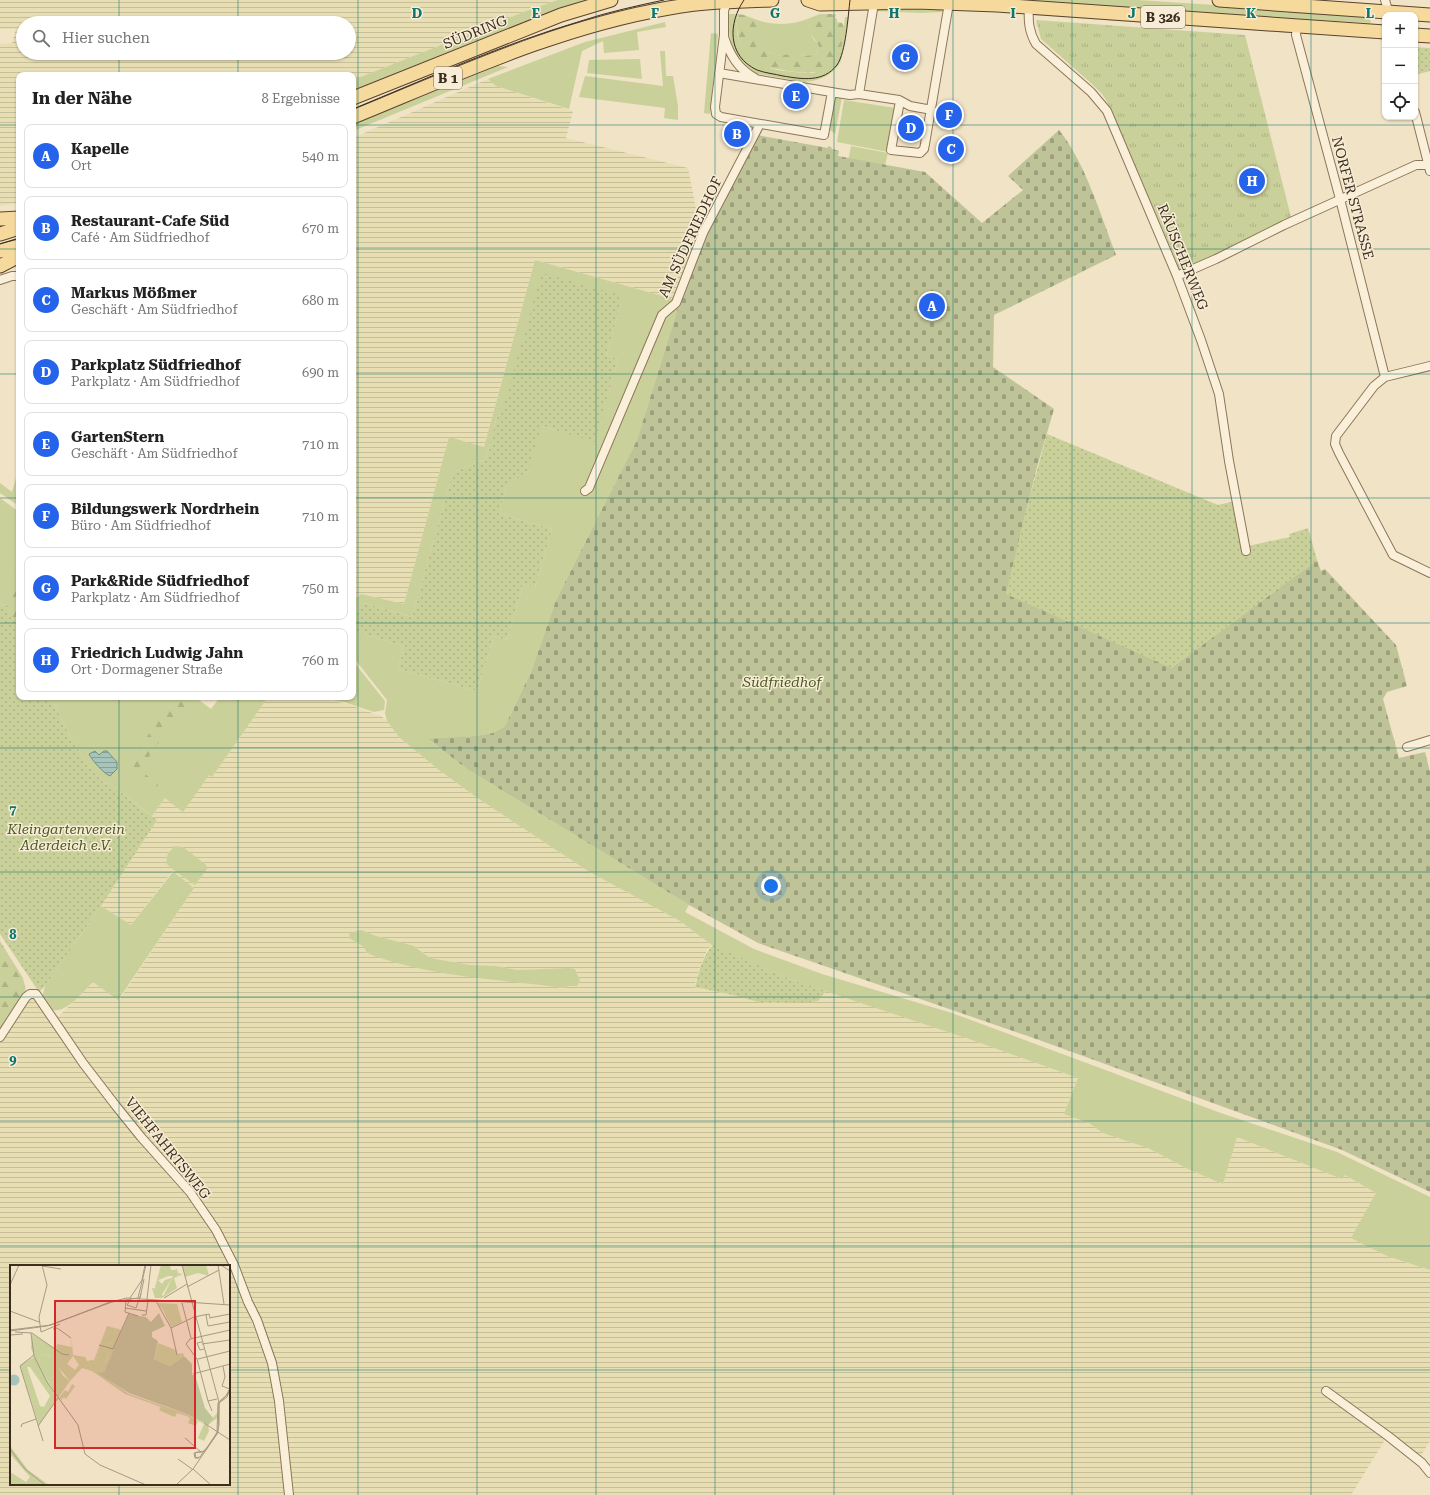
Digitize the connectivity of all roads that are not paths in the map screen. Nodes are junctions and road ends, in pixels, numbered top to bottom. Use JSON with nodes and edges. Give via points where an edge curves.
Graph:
{"nodes":[{"id":1,"x":611,"y":0,"type":"edge"},
{"id":2,"x":770,"y":0,"type":"edge"},
{"id":3,"x":808,"y":0,"type":"edge"},
{"id":4,"x":1220,"y":0,"type":"edge"},
{"id":5,"x":727,"y":1,"type":"junction"},
{"id":6,"x":874,"y":1,"type":"edge"},
{"id":7,"x":919,"y":1,"type":"edge"},
{"id":8,"x":949,"y":3,"type":"junction"},
{"id":9,"x":1028,"y":7,"type":"junction"},
{"id":10,"x":1382,"y":13,"type":"edge"},
{"id":11,"x":1418,"y":15,"type":"edge"},
{"id":12,"x":1430,"y":16,"type":"edge"},
{"id":13,"x":1382,"y":20,"type":"edge"},
{"id":14,"x":1418,"y":20,"type":"edge"},
{"id":15,"x":1297,"y":26,"type":"junction"},
{"id":16,"x":1354,"y":30,"type":"junction"},
{"id":17,"x":1382,"y":32,"type":"edge"},
{"id":18,"x":724,"y":35,"type":"junction"},
{"id":19,"x":1418,"y":35,"type":"edge"},
{"id":20,"x":1430,"y":36,"type":"edge"},
{"id":21,"x":719,"y":73,"type":"junction"},
{"id":22,"x":758,"y":80,"type":"junction"},
{"id":23,"x":832,"y":92,"type":"junction"},
{"id":24,"x":860,"y":94,"type":"junction"},
{"id":25,"x":356,"y":97,"type":"edge"},
{"id":26,"x":900,"y":101,"type":"junction"},
{"id":27,"x":932,"y":110,"type":"junction"},
{"id":28,"x":356,"y":116,"type":"edge"},
{"id":29,"x":1417,"y":120,"type":"edge"},
{"id":30,"x":760,"y":124,"type":"junction"},
{"id":31,"x":1429,"y":167,"type":"edge"},
{"id":32,"x":1340,"y":199,"type":"junction"},
{"id":33,"x":16,"y":218,"type":"edge"},
{"id":34,"x":0,"y":219,"type":"edge"},
{"id":35,"x":16,"y":229,"type":"edge"},
{"id":36,"x":0,"y":234,"type":"edge"},
{"id":37,"x":16,"y":247,"type":"edge"},
{"id":38,"x":0,"y":251,"type":"edge"},
{"id":39,"x":16,"y":258,"type":"edge"},
{"id":40,"x":0,"y":266,"type":"edge"},
{"id":41,"x":16,"y":276,"type":"edge"},
{"id":42,"x":1177,"y":276,"type":"junction"},
{"id":43,"x":0,"y":280,"type":"edge"},
{"id":44,"x":1430,"y":366,"type":"edge"},
{"id":45,"x":1385,"y":377,"type":"junction"},
{"id":46,"x":585,"y":490,"type":"dead end"},
{"id":47,"x":1246,"y":551,"type":"dead end"},
{"id":48,"x":1430,"y":573,"type":"edge"},
{"id":49,"x":1430,"y":740,"type":"edge"},
{"id":50,"x":1407,"y":747,"type":"dead end"},
{"id":51,"x":0,"y":1036,"type":"edge"},
{"id":52,"x":1326,"y":1391,"type":"dead end"},
{"id":53,"x":1430,"y":1473,"type":"edge"},
{"id":54,"x":289,"y":1495,"type":"edge"}],
"edges":[{"from":1,"to":25,"type":"main road","name":"SÜDRING","number":"B 1","via":[[561,15]]},
{"from":2,"to":5,"type":"main road","number":"B 1"},
{"from":3,"to":6,"type":"main road","number":"B 326","via":[[820,4]]},
{"from":4,"to":10,"type":"main road","number":"B 326"},
{"from":5,"to":18,"type":"street","via":[[724,12]]},
{"from":5,"to":28,"type":"main road","number":"B 1","via":[[653,11],[577,31],[504,54]]},
{"from":6,"to":7,"type":"main road","number":"B 326"},
{"from":6,"to":24,"type":"street"},
{"from":7,"to":8,"type":"main road","number":"B 326"},
{"from":8,"to":9,"type":"main road","number":"B 326"},
{"from":8,"to":27,"type":"street"},
{"from":9,"to":15,"type":"main road","number":"B 326"},
{"from":9,"to":42,"type":"street","name":"RÄUSCHERWEG","via":[[1029,25],[1036,44],[1091,92],[1107,111]]},
{"from":11,"to":12,"type":"main road","number":"B 326"},
{"from":12,"to":14,"type":"main road","number":"B 326","via":[[1424,21]]},
{"from":13,"to":16,"type":"main road","number":"B 326","via":[[1379,25],[1363,25]]},
{"from":15,"to":16,"type":"main road","number":"B 326"},
{"from":15,"to":32,"type":"street","name":"NORFER STRASSE","via":[[1296,36]]},
{"from":16,"to":17,"type":"main road","number":"B 326"},
{"from":18,"to":21,"type":"street"},
{"from":18,"to":22,"type":"street","via":[[731,56]]},
{"from":19,"to":20,"type":"main road"},
{"from":21,"to":22,"type":"street"},
{"from":21,"to":30,"type":"street","via":[[714,107],[716,114]]},
{"from":22,"to":23,"type":"street"},
{"from":23,"to":24,"type":"street"},
{"from":23,"to":30,"type":"street","via":[[824,135]]},
{"from":24,"to":26,"type":"street"},
{"from":26,"to":27,"type":"street"},
{"from":26,"to":27,"type":"street","via":[[892,150],[920,153],[925,144]]},
{"from":29,"to":31,"type":"street"},
{"from":30,"to":46,"type":"street","name":"AM SÜDFRIEDHOF","via":[[703,233],[676,303],[662,315],[591,483]]},
{"from":31,"to":32,"type":"street","via":[[1416,165]]},
{"from":32,"to":42,"type":"street"},
{"from":32,"to":45,"type":"street","name":"NORFER STRASSE"},
{"from":33,"to":34,"type":"main road"},
{"from":35,"to":36,"type":"main road"},
{"from":37,"to":38,"type":"main road"},
{"from":39,"to":40,"type":"main road"},
{"from":41,"to":43,"type":"street"},
{"from":42,"to":47,"type":"street","name":"RÄUSCHERWEG","via":[[1220,394],[1229,462]]},
{"from":44,"to":45,"type":"street"},
{"from":45,"to":48,"type":"street","via":[[1374,386],[1336,436],[1335,444],[1393,554]]},
{"from":49,"to":50,"type":"street"},
{"from":51,"to":54,"type":"street","name":"VIEHFAHRTSWEG","via":[[26,997],[35,994],[83,1063],[140,1136],[190,1192],[216,1230],[234,1265],[272,1363],[279,1401]]},
{"from":52,"to":53,"type":"street","via":[[1422,1462]]}]}
